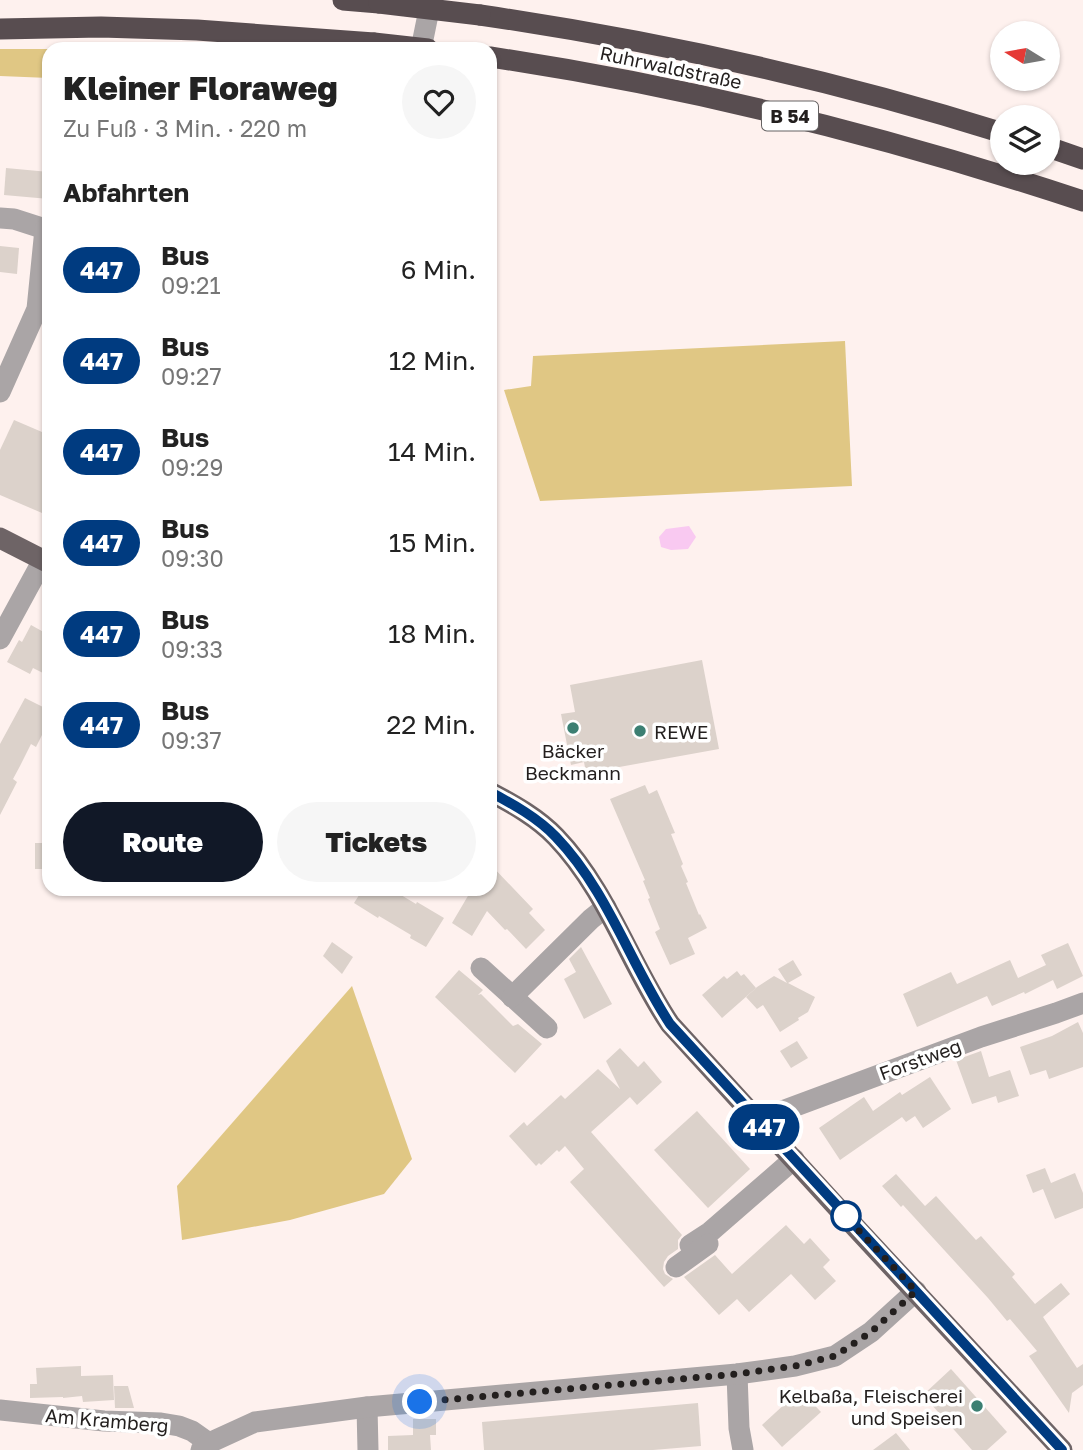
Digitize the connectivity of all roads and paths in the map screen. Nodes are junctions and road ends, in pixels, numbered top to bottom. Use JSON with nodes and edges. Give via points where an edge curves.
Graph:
{"nodes":[{"id":1,"x":343,"y":0,"type":"edge"},
{"id":2,"x":431,"y":0,"type":"edge"},
{"id":3,"x":0,"y":29,"type":"edge"},
{"id":4,"x":364,"y":42,"type":"edge"},
{"id":5,"x":422,"y":42,"type":"edge"},
{"id":6,"x":497,"y":58,"type":"edge"},
{"id":7,"x":990,"y":129,"type":"edge"},
{"id":8,"x":1060,"y":151,"type":"edge"},
{"id":9,"x":1083,"y":159,"type":"edge"},
{"id":10,"x":1083,"y":201,"type":"edge"},
{"id":11,"x":0,"y":218,"type":"edge"},
{"id":12,"x":42,"y":227,"type":"edge"},
{"id":13,"x":42,"y":269,"type":"edge"},
{"id":14,"x":0,"y":392,"type":"edge"},
{"id":15,"x":0,"y":538,"type":"edge"},
{"id":16,"x":42,"y":560,"type":"edge"},
{"id":17,"x":42,"y":569,"type":"edge"},
{"id":18,"x":0,"y":639,"type":"edge"},
{"id":19,"x":497,"y":796,"type":"edge"},
{"id":20,"x":606,"y":907,"type":"junction"},
{"id":21,"x":481,"y":968,"type":"dead end"},
{"id":22,"x":512,"y":997,"type":"junction"},
{"id":23,"x":1083,"y":1003,"type":"edge"},
{"id":24,"x":547,"y":1028,"type":"dead end"},
{"id":25,"x":758,"y":1120,"type":"junction"},
{"id":26,"x":794,"y":1159,"type":"junction"},
{"id":27,"x":751,"y":1198,"type":"junction"},
{"id":28,"x":691,"y":1245,"type":"dead end"},
{"id":29,"x":676,"y":1267,"type":"dead end"},
{"id":30,"x":916,"y":1291,"type":"junction"},
{"id":31,"x":737,"y":1374,"type":"junction"},
{"id":32,"x":367,"y":1407,"type":"junction"},
{"id":33,"x":0,"y":1410,"type":"edge"},
{"id":34,"x":205,"y":1447,"type":"edge"},
{"id":35,"x":368,"y":1450,"type":"edge"},
{"id":36,"x":743,"y":1450,"type":"edge"},
{"id":37,"x":1062,"y":1450,"type":"edge"}],
"edges":[{"from":1,"to":7,"type":"highway","number":"B 54","bridge":true,"via":[[480,15],[635,40]]},
{"from":2,"to":5,"type":"street"},
{"from":3,"to":4,"type":"highway","bridge":true,"via":[[101,27]]},
{"from":6,"to":10,"type":"highway","name":"Ruhrwaldstraße","number":"B 54","via":[[648,83],[797,117]]},
{"from":8,"to":9,"type":"highway"},
{"from":11,"to":12,"type":"street"},
{"from":13,"to":14,"type":"street","via":[[37,309]]},
{"from":15,"to":16,"type":"main road"},
{"from":17,"to":18,"type":"street"},
{"from":19,"to":20,"type":"main road","via":[[555,836]]},
{"from":20,"to":22,"type":"street"},
{"from":20,"to":25,"type":"main road","via":[[670,1024]]},
{"from":21,"to":22,"type":"street"},
{"from":22,"to":24,"type":"street"},
{"from":23,"to":25,"type":"street","name":"Forstweg"},
{"from":25,"to":26,"type":"main road"},
{"from":26,"to":27,"type":"street"},
{"from":26,"to":30,"type":"main road"},
{"from":27,"to":28,"type":"street"},
{"from":27,"to":29,"type":"street","via":[[736,1220]]},
{"from":30,"to":31,"type":"street","via":[[871,1332],[835,1356]]},
{"from":30,"to":37,"type":"main road"},
{"from":31,"to":32,"type":"street"},
{"from":31,"to":36,"type":"street"},
{"from":32,"to":34,"type":"street","via":[[255,1422]]},
{"from":32,"to":35,"type":"street"},
{"from":33,"to":34,"type":"street","name":"Am Kramberg","via":[[179,1426],[192,1431]]}]}
